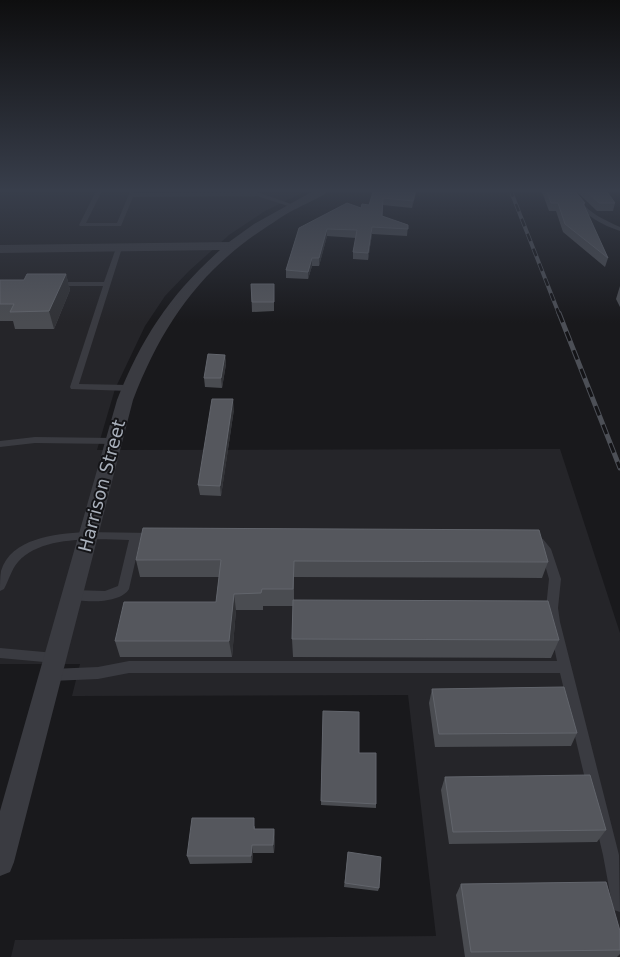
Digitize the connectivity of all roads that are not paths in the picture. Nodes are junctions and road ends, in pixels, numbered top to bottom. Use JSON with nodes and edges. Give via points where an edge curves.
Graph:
{"nodes":[{"id":1,"x":248,"y":234,"type":"edge"},
{"id":2,"x":230,"y":246,"type":"junction"},
{"id":3,"x":119,"y":248,"type":"junction"},
{"id":4,"x":0,"y":249,"type":"edge"},
{"id":5,"x":49,"y":284,"type":"edge"},
{"id":6,"x":107,"y":284,"type":"junction"},
{"id":7,"x":129,"y":388,"type":"junction"},
{"id":8,"x":114,"y":441,"type":"junction"},
{"id":9,"x":0,"y":444,"type":"edge"},
{"id":10,"x":88,"y":537,"type":"junction"},
{"id":11,"x":135,"y":537,"type":"junction"},
{"id":12,"x":165,"y":538,"type":"edge"},
{"id":13,"x":522,"y":540,"type":"edge"},
{"id":14,"x":0,"y":586,"type":"edge"},
{"id":15,"x":72,"y":595,"type":"junction"},
{"id":16,"x":0,"y":653,"type":"edge"},
{"id":17,"x":53,"y":667,"type":"junction"},
{"id":18,"x":565,"y":667,"type":"junction"},
{"id":19,"x":0,"y":862,"type":"edge"},
{"id":20,"x":620,"y":904,"type":"edge"}],
"edges":[{"from":1,"to":2,"type":"street","name":"Harrison Street"},
{"from":2,"to":3,"type":"street"},
{"from":2,"to":7,"type":"street","name":"Harrison Street","via":[[194,280],[174,305],[155,332]]},
{"from":3,"to":4,"type":"street"},
{"from":3,"to":6,"type":"lane"},
{"from":5,"to":6,"type":"lane"},
{"from":6,"to":7,"type":"lane","via":[[74,387]]},
{"from":7,"to":8,"type":"street","name":"Harrison Street"},
{"from":8,"to":9,"type":"lane","via":[[35,440]]},
{"from":8,"to":10,"type":"street","name":"Harrison Street"},
{"from":10,"to":11,"type":"lane"},
{"from":10,"to":14,"type":"lane","via":[[48,541],[27,549],[9,564]]},
{"from":10,"to":15,"type":"street","name":"Harrison Street"},
{"from":11,"to":12,"type":"lane"},
{"from":11,"to":15,"type":"lane","via":[[123,589],[105,596]]},
{"from":13,"to":18,"type":"lane","via":[[539,542],[546,549],[555,579],[552,608]]},
{"from":15,"to":17,"type":"street","name":"Harrison Street"},
{"from":16,"to":17,"type":"lane"},
{"from":17,"to":18,"type":"lane","via":[[98,673],[129,667]]},
{"from":17,"to":19,"type":"street","name":"Harrison Street"},
{"from":18,"to":20,"type":"lane"}]}
